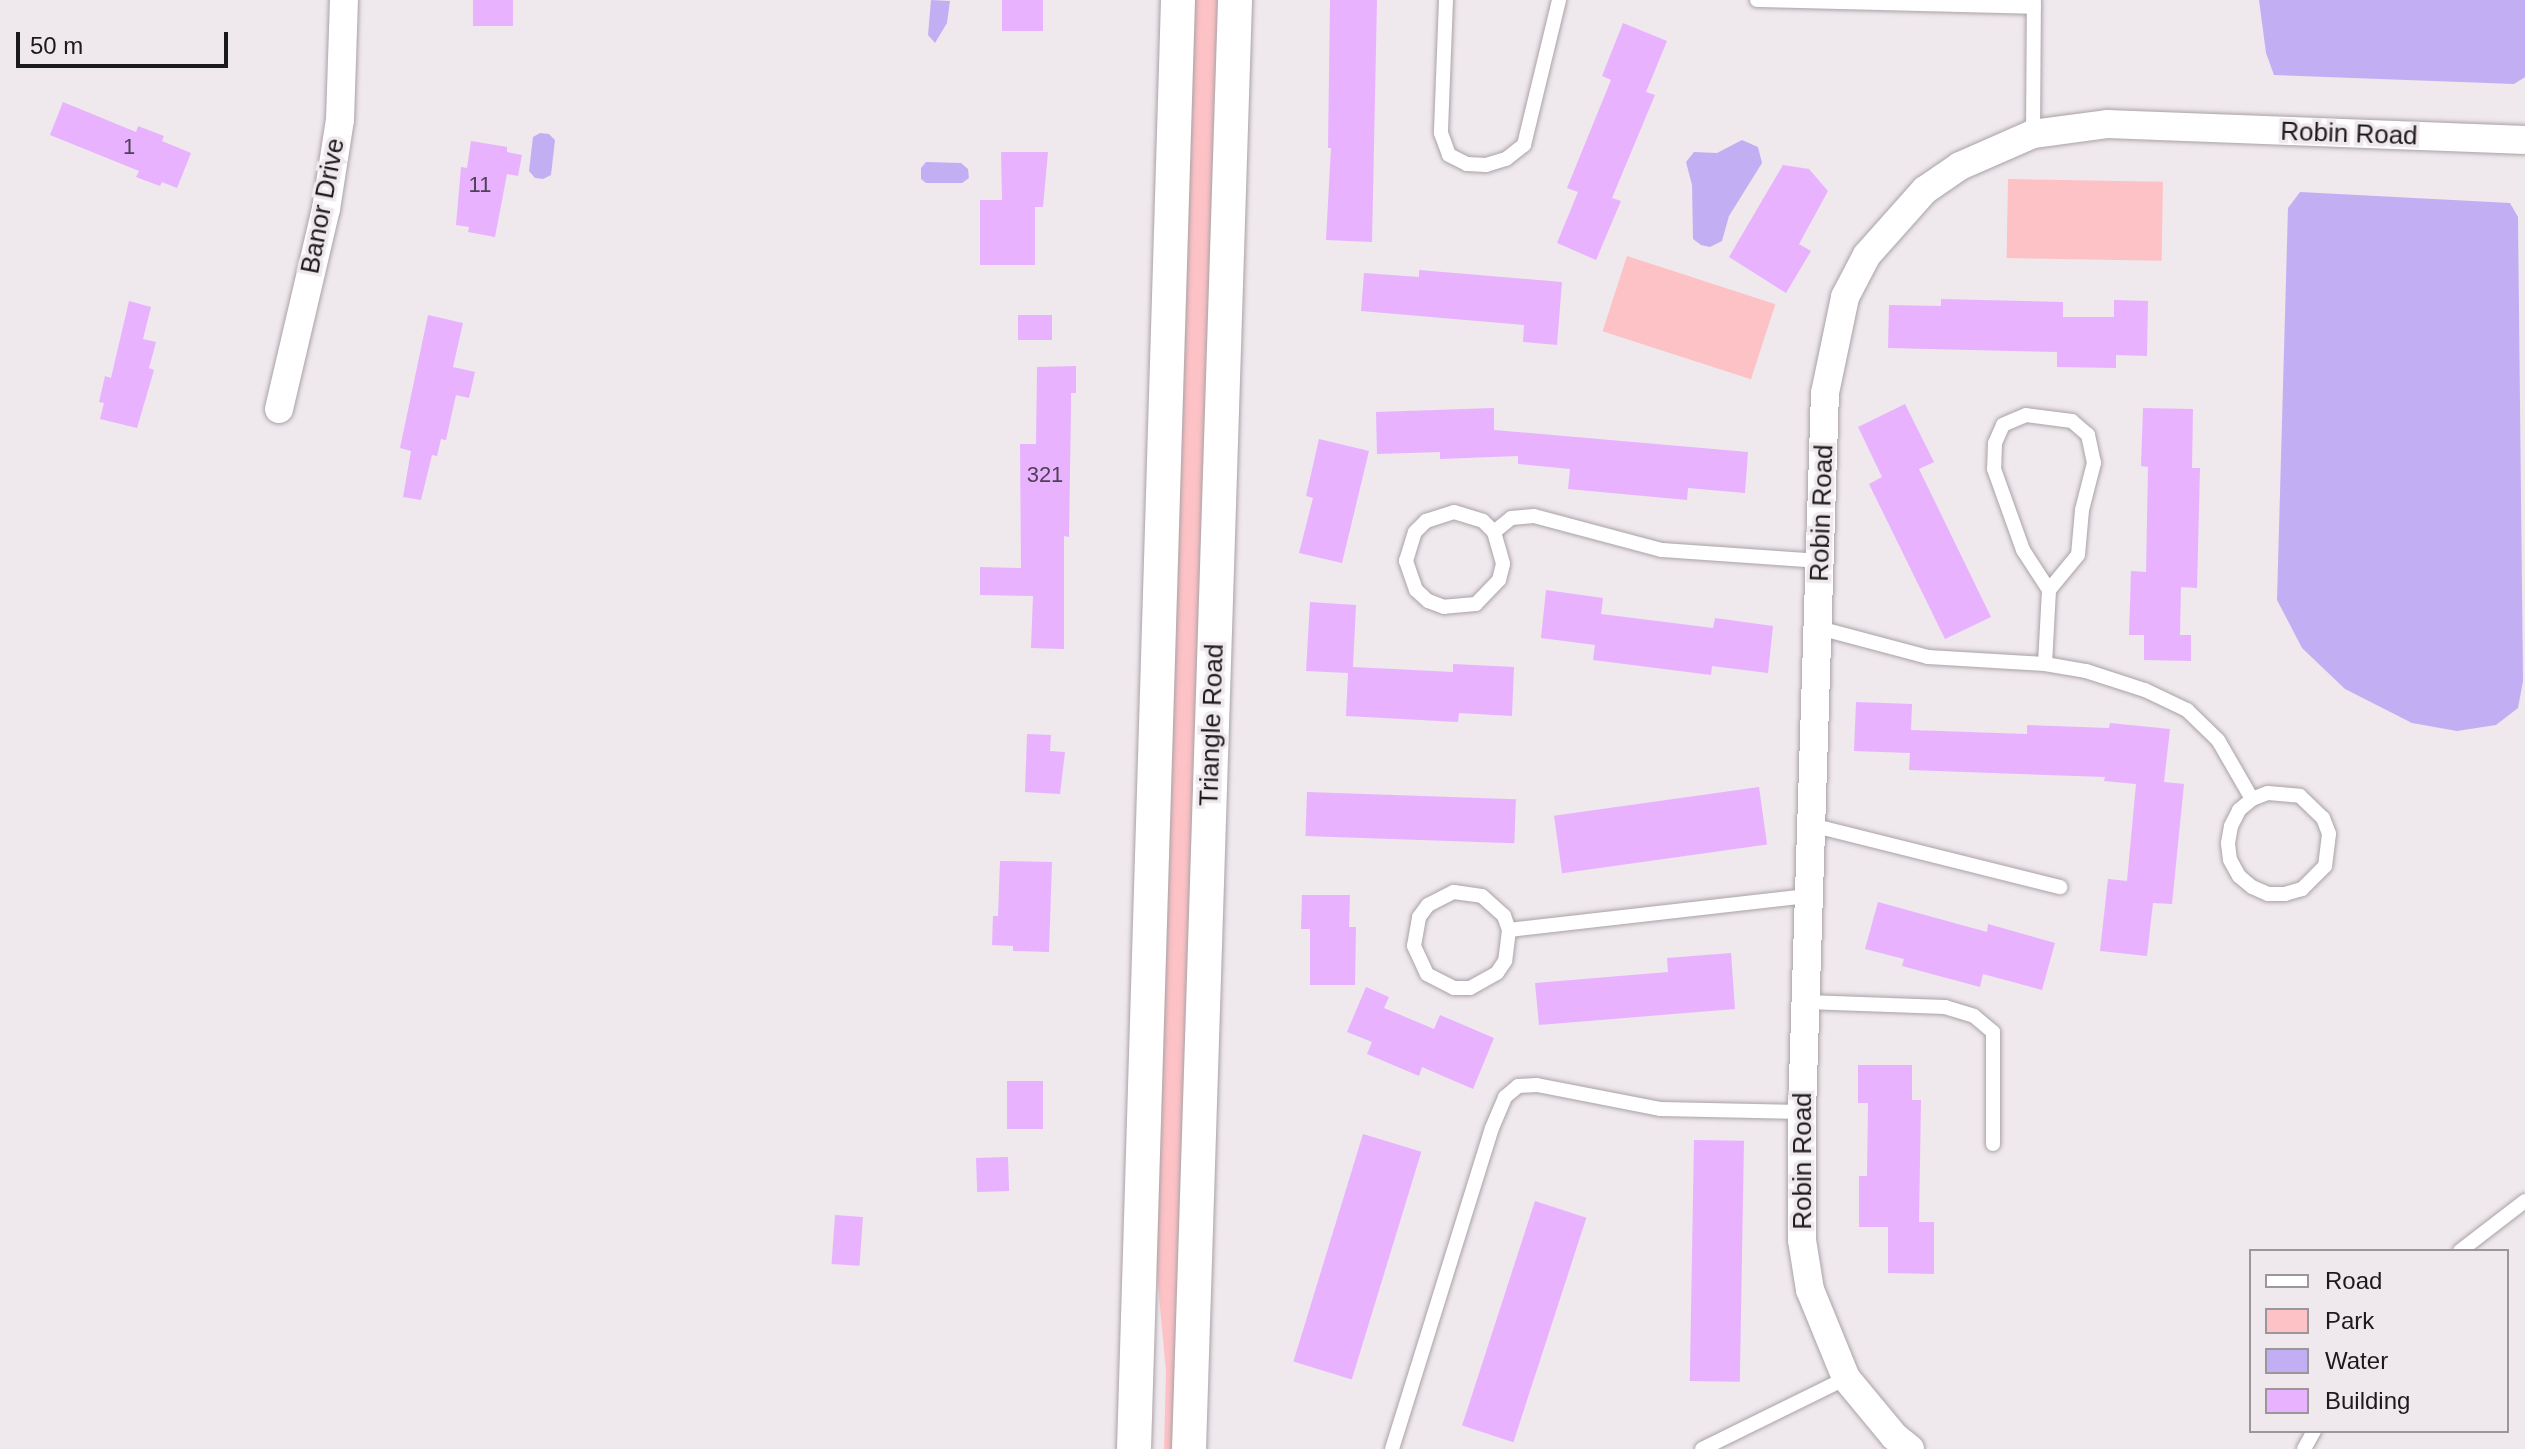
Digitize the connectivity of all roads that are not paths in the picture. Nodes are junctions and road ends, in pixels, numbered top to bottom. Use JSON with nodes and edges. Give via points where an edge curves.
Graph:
{"nodes":[{"id":1,"x":344,"y":0,"type":"edge"},
{"id":2,"x":1178,"y":0,"type":"edge"},
{"id":3,"x":1235,"y":0,"type":"edge"},
{"id":4,"x":1446,"y":0,"type":"edge"},
{"id":5,"x":1559,"y":0,"type":"edge"},
{"id":6,"x":1757,"y":0,"type":"edge"},
{"id":7,"x":2034,"y":4,"type":"edge"},
{"id":8,"x":2033,"y":134,"type":"junction"},
{"id":9,"x":2525,"y":140,"type":"edge"},
{"id":10,"x":279,"y":409,"type":"dead end"},
{"id":11,"x":1494,"y":532,"type":"junction"},
{"id":12,"x":1821,"y":561,"type":"junction"},
{"id":13,"x":2049,"y":590,"type":"junction"},
{"id":14,"x":1819,"y":628,"type":"junction"},
{"id":15,"x":2045,"y":664,"type":"junction"},
{"id":16,"x":2252,"y":799,"type":"junction"},
{"id":17,"x":1811,"y":825,"type":"junction"},
{"id":18,"x":2060,"y":887,"type":"dead end"},
{"id":19,"x":1809,"y":896,"type":"junction"},
{"id":20,"x":1509,"y":930,"type":"junction"},
{"id":21,"x":1806,"y":1002,"type":"junction"},
{"id":22,"x":1802,"y":1112,"type":"junction"},
{"id":23,"x":1993,"y":1144,"type":"dead end"},
{"id":24,"x":2525,"y":1201,"type":"edge"},
{"id":25,"x":2463,"y":1249,"type":"edge"},
{"id":26,"x":1846,"y":1378,"type":"junction"},
{"id":27,"x":1895,"y":1445,"type":"edge"},
{"id":28,"x":1134,"y":1449,"type":"edge"},
{"id":29,"x":1189,"y":1449,"type":"edge"},
{"id":30,"x":1392,"y":1449,"type":"edge"},
{"id":31,"x":1702,"y":1449,"type":"edge"}],
"edges":[{"from":1,"to":10,"type":"street","name":"Banor Drive","via":[[340,120],[326,209]]},
{"from":2,"to":28,"type":"street"},
{"from":3,"to":29,"type":"street","name":"Triangle Road"},
{"from":4,"to":5,"type":"lane","via":[[1441,133],[1449,155],[1486,165],[1506,159],[1524,145]]},
{"from":6,"to":7,"type":"lane"},
{"from":7,"to":8,"type":"lane"},
{"from":8,"to":9,"type":"street","name":"Robin Road","via":[[2108,124]]},
{"from":8,"to":12,"type":"street","name":"Robin Road","via":[[1960,166],[1925,190],[1867,255],[1845,297],[1825,393]]},
{"from":11,"to":11,"type":"lane","via":[[1503,564],[1494,587],[1476,604],[1444,607],[1416,590],[1406,561],[1415,532],[1426,521],[1454,512],[1470,514]]},
{"from":11,"to":12,"type":"lane","via":[[1511,518],[1534,516],[1662,550]]},
{"from":12,"to":14,"type":"street","name":"Robin Road"},
{"from":13,"to":13,"type":"lane","via":[[2078,555],[2094,463],[2088,435],[2072,421],[2026,415],[2003,425],[1995,443],[1994,469],[2023,550]]},
{"from":13,"to":15,"type":"lane"},
{"from":14,"to":15,"type":"lane","via":[[1928,657]]},
{"from":14,"to":17,"type":"street","name":"Robin Road"},
{"from":15,"to":16,"type":"lane","via":[[2145,690],[2187,710],[2218,740]]},
{"from":16,"to":16,"type":"lane","via":[[2231,826],[2230,860],[2239,876],[2268,894],[2302,889],[2325,866],[2329,834],[2323,818],[2292,794]]},
{"from":17,"to":18,"type":"lane"},
{"from":17,"to":19,"type":"street","name":"Robin Road"},
{"from":19,"to":20,"type":"lane"},
{"from":19,"to":21,"type":"street","name":"Robin Road"},
{"from":20,"to":20,"type":"lane","via":[[1505,961],[1497,973],[1470,988],[1454,988],[1427,974],[1414,946],[1419,917],[1428,905],[1454,892],[1482,896],[1504,916]]},
{"from":21,"to":22,"type":"street","name":"Robin Road"},
{"from":21,"to":23,"type":"lane","via":[[1945,1007],[1974,1016],[1993,1032]]},
{"from":22,"to":26,"type":"street","name":"Robin Road","via":[[1802,1240],[1810,1290]]},
{"from":22,"to":30,"type":"lane","via":[[1660,1109],[1537,1085],[1518,1086],[1505,1097],[1492,1128]]},
{"from":24,"to":25,"type":"lane"},
{"from":26,"to":27,"type":"street","name":"Robin Road"},
{"from":26,"to":31,"type":"lane"}]}
